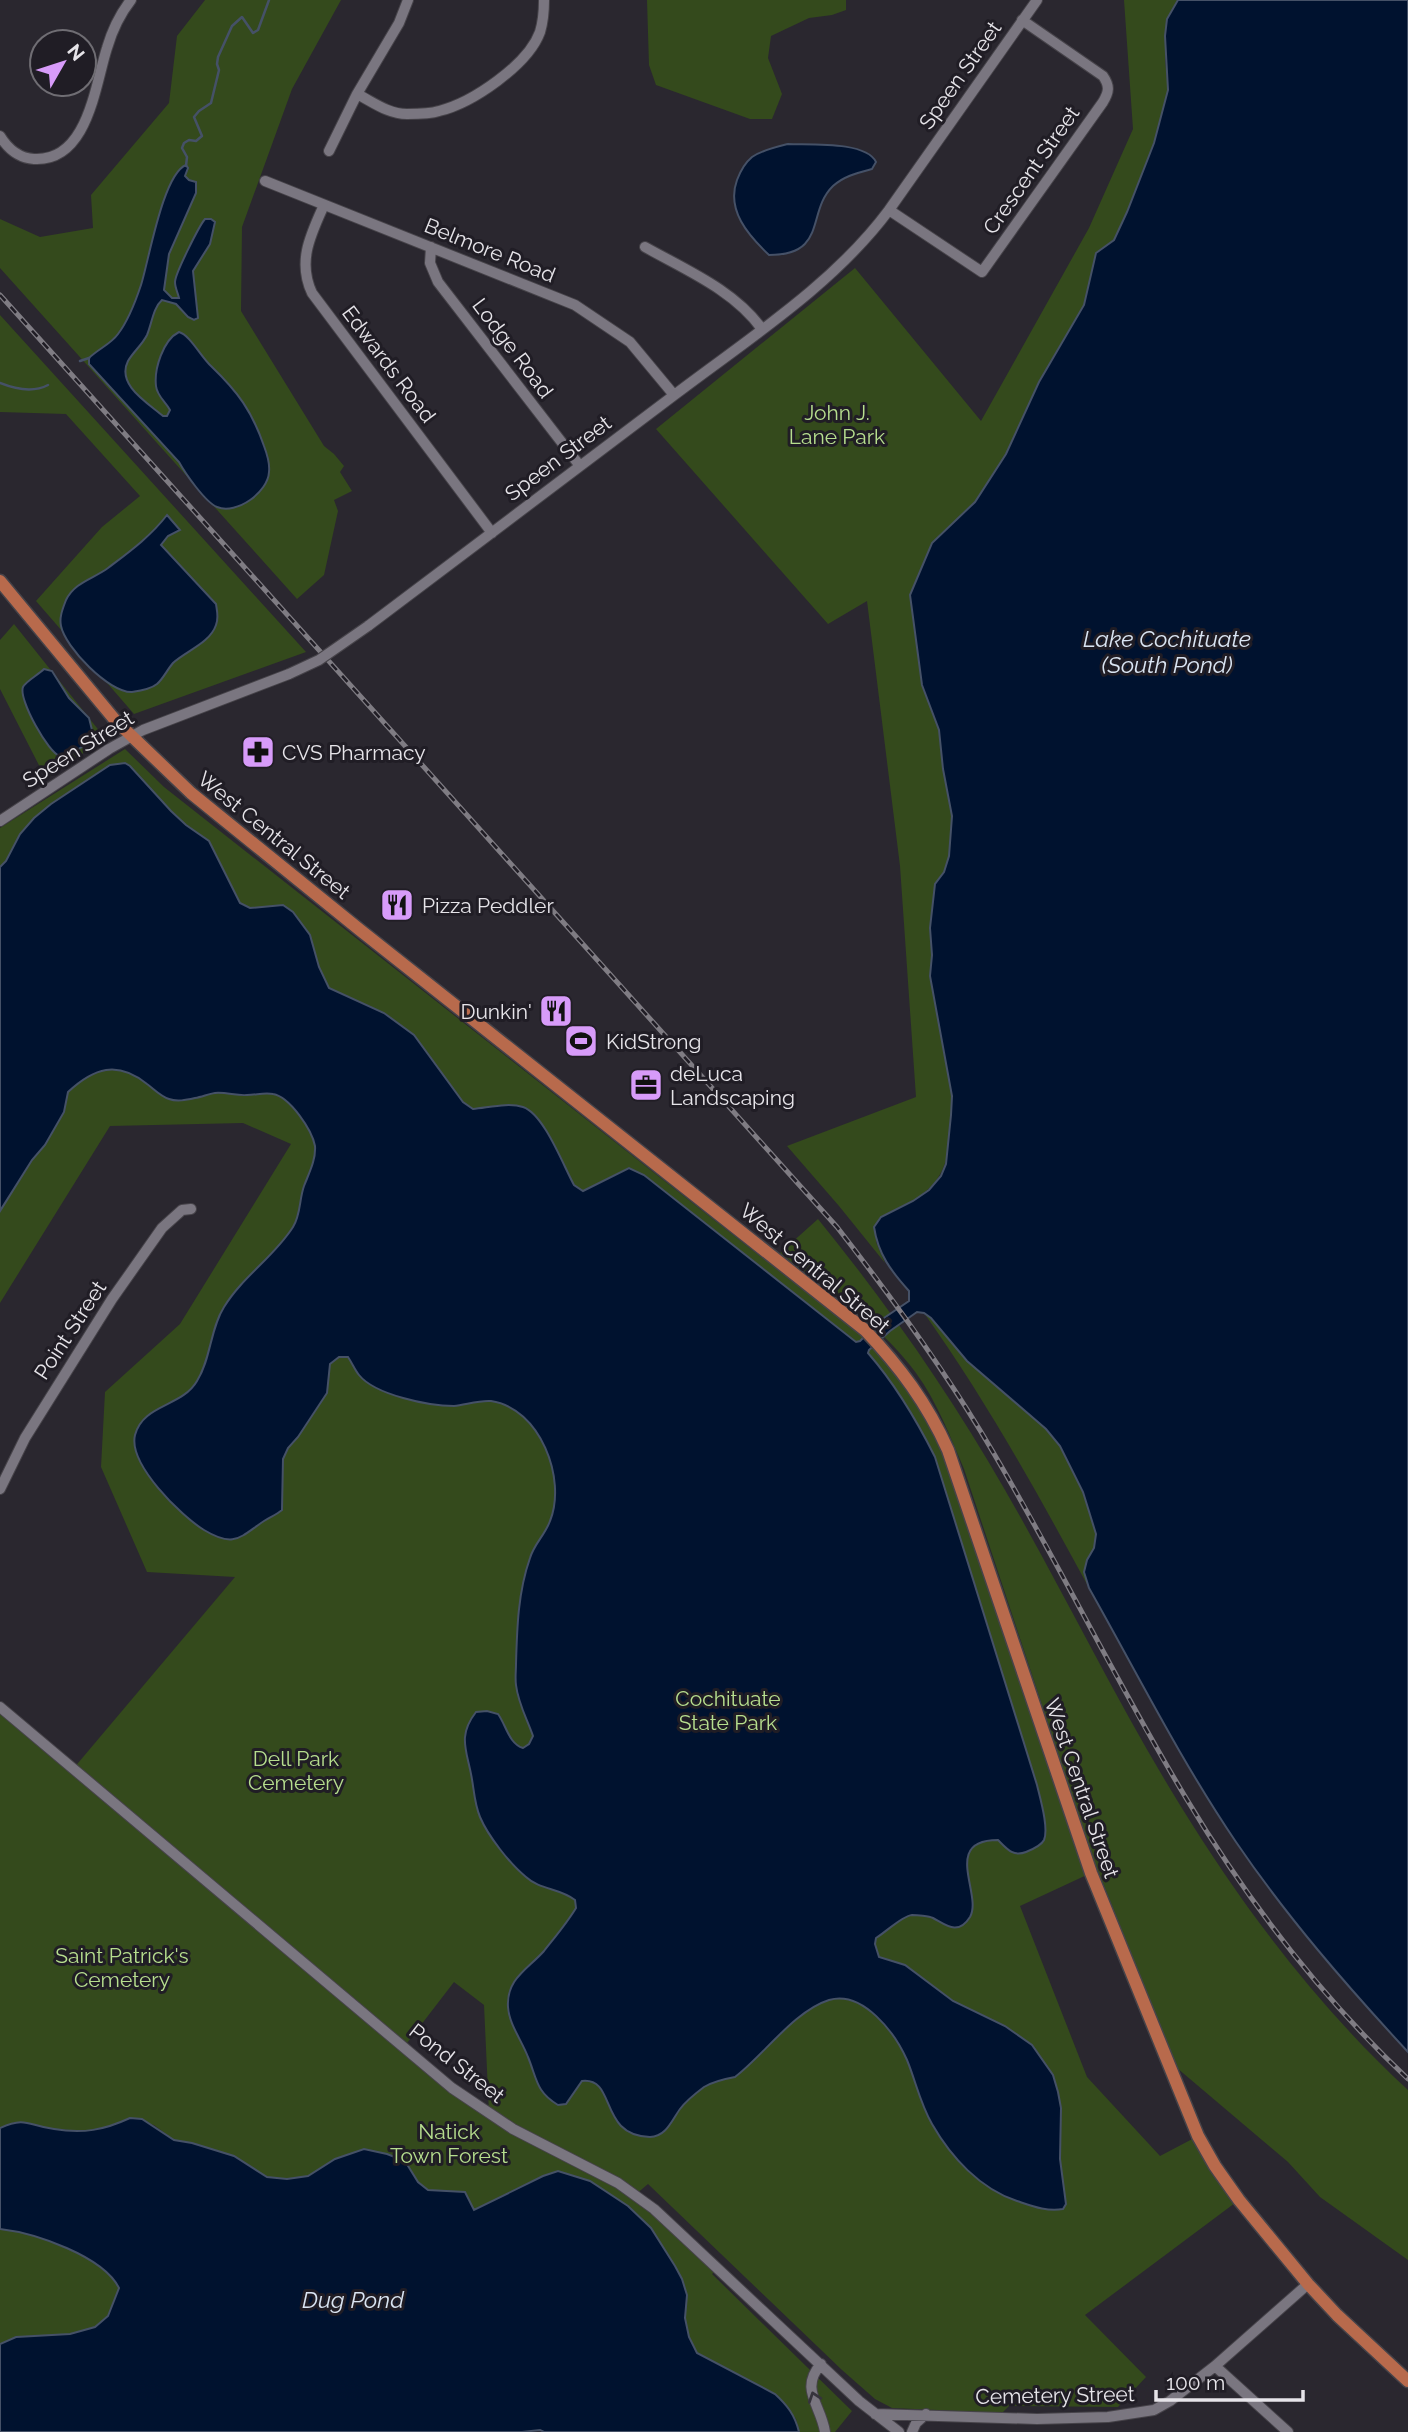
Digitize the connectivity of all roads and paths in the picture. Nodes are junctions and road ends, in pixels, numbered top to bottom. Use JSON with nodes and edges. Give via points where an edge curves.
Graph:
{"nodes":[{"id":1,"x":131,"y":0,"type":"edge"},
{"id":2,"x":408,"y":0,"type":"edge"},
{"id":3,"x":544,"y":0,"type":"edge"},
{"id":4,"x":1037,"y":0,"type":"edge"},
{"id":5,"x":1022,"y":20,"type":"junction"},
{"id":6,"x":357,"y":94,"type":"junction"},
{"id":7,"x":0,"y":136,"type":"edge"},
{"id":8,"x":329,"y":151,"type":"dead end"},
{"id":9,"x":265,"y":181,"type":"dead end"},
{"id":10,"x":324,"y":205,"type":"junction"},
{"id":11,"x":889,"y":210,"type":"junction"},
{"id":12,"x":431,"y":247,"type":"junction"},
{"id":13,"x":645,"y":247,"type":"dead end"},
{"id":14,"x":762,"y":329,"type":"junction"},
{"id":15,"x":674,"y":395,"type":"junction"},
{"id":16,"x":580,"y":466,"type":"junction"},
{"id":17,"x":492,"y":533,"type":"junction"},
{"id":18,"x":0,"y":581,"type":"edge"},
{"id":19,"x":130,"y":737,"type":"junction"},
{"id":20,"x":0,"y":821,"type":"edge"},
{"id":21,"x":191,"y":1209,"type":"dead end"},
{"id":22,"x":0,"y":1489,"type":"edge"},
{"id":23,"x":0,"y":1708,"type":"edge"},
{"id":24,"x":1308,"y":2284,"type":"junction"},
{"id":25,"x":821,"y":2364,"type":"junction"},
{"id":26,"x":1215,"y":2366,"type":"junction"},
{"id":27,"x":1408,"y":2381,"type":"edge"},
{"id":28,"x":874,"y":2414,"type":"junction"},
{"id":29,"x":926,"y":2414,"type":"junction"},
{"id":30,"x":825,"y":2432,"type":"edge"},
{"id":31,"x":899,"y":2432,"type":"edge"},
{"id":32,"x":912,"y":2432,"type":"edge"},
{"id":33,"x":1288,"y":2432,"type":"edge"}],
"edges":[{"from":1,"to":7,"type":"street","via":[[107,45],[82,128],[69,146],[49,157],[27,158],[10,150]]},
{"from":2,"to":6,"type":"street"},
{"from":3,"to":6,"type":"street","via":[[540,33],[530,48],[517,65],[470,98],[439,111],[405,114],[386,110]]},
{"from":4,"to":5,"type":"street","name":"Speen Street"},
{"from":5,"to":11,"type":"street","name":"Speen Street"},
{"from":5,"to":11,"type":"street","name":"Crescent Street","via":[[1103,76],[1109,90],[1103,102],[982,272]]},
{"from":6,"to":8,"type":"street"},
{"from":9,"to":10,"type":"street","name":"Belmore Road"},
{"from":10,"to":12,"type":"street","name":"Belmore Road"},
{"from":10,"to":17,"type":"street","name":"Edwards Road","via":[[305,256],[312,293]]},
{"from":11,"to":14,"type":"street","name":"Speen Street","via":[[850,257]]},
{"from":12,"to":15,"type":"street","name":"Belmore Road","via":[[584,309],[638,350]]},
{"from":12,"to":16,"type":"street","name":"Lodge Road","via":[[430,263],[438,282]]},
{"from":13,"to":14,"type":"street","via":[[727,294]]},
{"from":14,"to":15,"type":"street","name":"Speen Street"},
{"from":15,"to":16,"type":"street","name":"Speen Street"},
{"from":16,"to":17,"type":"street","name":"Speen Street"},
{"from":17,"to":19,"type":"street","name":"Speen Street","bridge":true,"via":[[319,660]]},
{"from":18,"to":19,"type":"main road","name":"West Central Street"},
{"from":19,"to":20,"type":"street","name":"Speen Street"},
{"from":19,"to":24,"type":"main road","name":"West Central Street","via":[[326,904],[865,1330],[900,1368],[948,1450],[1091,1874],[1198,2136],[1239,2200]]},
{"from":21,"to":22,"type":"street","name":"Point Street","via":[[182,1210],[162,1228],[112,1299],[31,1428]]},
{"from":23,"to":25,"type":"street","name":"Pond Street","via":[[453,2088],[513,2129],[618,2183],[654,2210]]},
{"from":24,"to":26,"type":"street","name":"Cemetery Street"},
{"from":24,"to":27,"type":"main road","name":"West Central Street"},
{"from":25,"to":28,"type":"street","name":"Pond Street"},
{"from":30,"to":25,"type":"street","one_way":true,"via":[[811,2391],[812,2376]]},
{"from":26,"to":29,"type":"street","name":"Cemetery Street","via":[[1170,2401],[1135,2415],[1037,2419]]},
{"from":26,"to":33,"type":"street"},
{"from":28,"to":29,"type":"street","name":"Cemetery Street"},
{"from":28,"to":31,"type":"street","name":"Pond Street"},
{"from":29,"to":32,"type":"street"}]}
